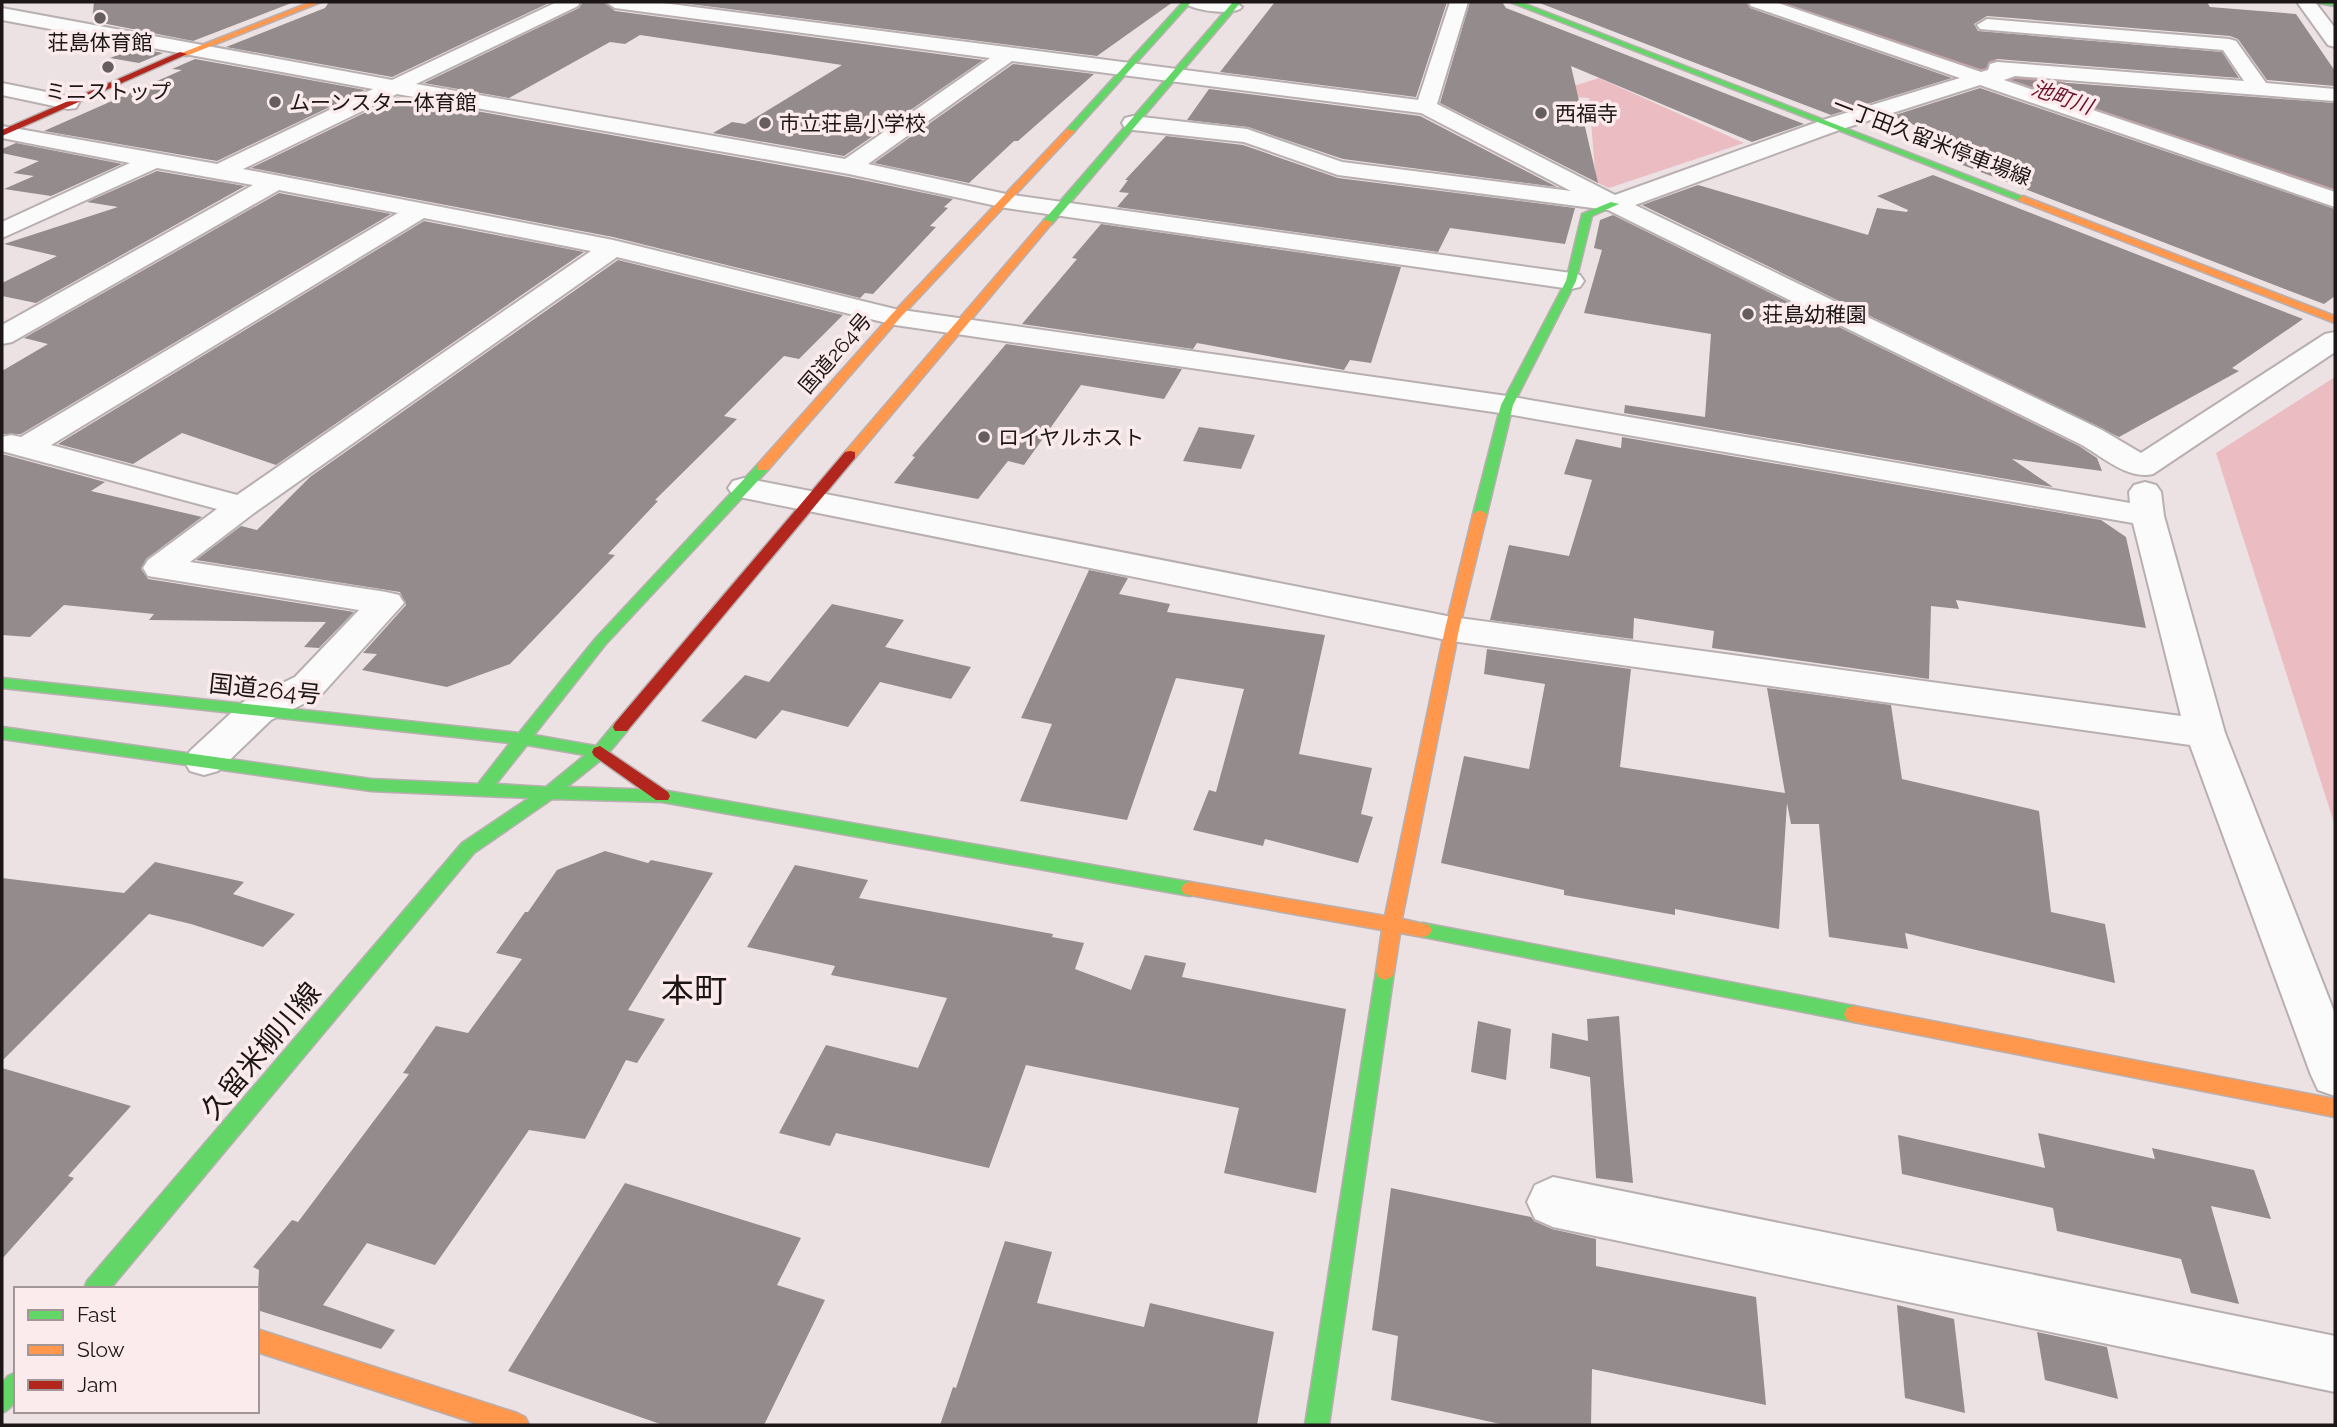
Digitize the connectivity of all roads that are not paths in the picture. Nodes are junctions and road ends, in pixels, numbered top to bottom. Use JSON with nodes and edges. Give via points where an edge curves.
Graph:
{"nodes":[{"id":1,"x":317,"y":2,"type":"edge"},
{"id":2,"x":571,"y":2,"type":"edge"},
{"id":3,"x":615,"y":2,"type":"edge"},
{"id":4,"x":776,"y":2,"type":"edge"},
{"id":5,"x":1187,"y":2,"type":"edge"},
{"id":6,"x":1193,"y":2,"type":"edge"},
{"id":7,"x":1459,"y":2,"type":"edge"},
{"id":8,"x":1514,"y":2,"type":"edge"},
{"id":9,"x":1758,"y":2,"type":"edge"},
{"id":10,"x":1803,"y":2,"type":"edge"},
{"id":11,"x":1979,"y":2,"type":"edge"},
{"id":12,"x":2306,"y":2,"type":"edge"},
{"id":13,"x":2315,"y":2,"type":"edge"},
{"id":14,"x":1235,"y":4,"type":"edge"},
{"id":15,"x":2335,"y":4,"type":"edge"},
{"id":16,"x":2,"y":14,"type":"edge"},
{"id":17,"x":748,"y":19,"type":"junction"},
{"id":18,"x":1987,"y":25,"type":"junction"},
{"id":19,"x":2335,"y":41,"type":"edge"},
{"id":20,"x":190,"y":51,"type":"junction"},
{"id":21,"x":1009,"y":54,"type":"junction"},
{"id":22,"x":1127,"y":71,"type":"junction"},
{"id":23,"x":1995,"y":73,"type":"junction"},
{"id":24,"x":1174,"y":76,"type":"junction"},
{"id":25,"x":396,"y":86,"type":"junction"},
{"id":26,"x":2258,"y":87,"type":"junction"},
{"id":27,"x":2,"y":89,"type":"edge"},
{"id":28,"x":2335,"y":94,"type":"edge"},
{"id":29,"x":68,"y":103,"type":"junction"},
{"id":30,"x":1426,"y":107,"type":"junction"},
{"id":31,"x":1133,"y":123,"type":"junction"},
{"id":32,"x":1831,"y":125,"type":"junction"},
{"id":33,"x":2,"y":132,"type":"edge"},
{"id":34,"x":153,"y":162,"type":"junction"},
{"id":35,"x":849,"y":167,"type":"junction"},
{"id":36,"x":220,"y":171,"type":"junction"},
{"id":37,"x":2335,"y":178,"type":"edge"},
{"id":38,"x":275,"y":182,"type":"junction"},
{"id":39,"x":2335,"y":200,"type":"edge"},
{"id":40,"x":1006,"y":201,"type":"junction"},
{"id":41,"x":1614,"y":204,"type":"junction"},
{"id":42,"x":1059,"y":209,"type":"junction"},
{"id":43,"x":420,"y":211,"type":"junction"},
{"id":44,"x":2,"y":230,"type":"edge"},
{"id":45,"x":613,"y":248,"type":"junction"},
{"id":46,"x":1571,"y":281,"type":"junction"},
{"id":47,"x":895,"y":317,"type":"junction"},
{"id":48,"x":2335,"y":320,"type":"edge"},
{"id":49,"x":958,"y":327,"type":"junction"},
{"id":50,"x":2,"y":337,"type":"edge"},
{"id":51,"x":2335,"y":340,"type":"edge"},
{"id":52,"x":1507,"y":405,"type":"junction"},
{"id":53,"x":13,"y":445,"type":"edge"},
{"id":54,"x":2142,"y":467,"type":"junction"},
{"id":55,"x":744,"y":488,"type":"junction"},
{"id":56,"x":810,"y":502,"type":"junction"},
{"id":57,"x":242,"y":506,"type":"junction"},
{"id":58,"x":2148,"y":516,"type":"junction"},
{"id":59,"x":1452,"y":629,"type":"junction"},
{"id":60,"x":2,"y":683,"type":"edge"},
{"id":61,"x":257,"y":711,"type":"junction"},
{"id":62,"x":2,"y":733,"type":"edge"},
{"id":63,"x":2205,"y":733,"type":"junction"},
{"id":64,"x":523,"y":739,"type":"junction"},
{"id":65,"x":600,"y":752,"type":"junction"},
{"id":66,"x":204,"y":761,"type":"junction"},
{"id":67,"x":549,"y":793,"type":"junction"},
{"id":68,"x":481,"y":795,"type":"junction"},
{"id":69,"x":663,"y":796,"type":"junction"},
{"id":70,"x":474,"y":825,"type":"dead end"},
{"id":71,"x":468,"y":848,"type":"junction"},
{"id":72,"x":1392,"y":924,"type":"junction"},
{"id":73,"x":2335,"y":1075,"type":"edge"},
{"id":74,"x":2335,"y":1108,"type":"edge"},
{"id":75,"x":1553,"y":1202,"type":"dead end"},
{"id":76,"x":98,"y":1287,"type":"edge"},
{"id":77,"x":259,"y":1341,"type":"edge"},
{"id":78,"x":2335,"y":1364,"type":"edge"},
{"id":79,"x":14,"y":1386,"type":"edge"},
{"id":80,"x":2,"y":1401,"type":"edge"},
{"id":81,"x":517,"y":1425,"type":"edge"},
{"id":82,"x":1317,"y":1425,"type":"edge"}],
"edges":[{"from":1,"to":20,"type":"main road"},
{"from":2,"to":25,"type":"street"},
{"from":3,"to":17,"type":"street"},
{"from":4,"to":17,"type":"street"},
{"from":5,"to":22,"type":"main road","name":"国道264号"},
{"from":6,"to":14,"type":"street"},
{"from":7,"to":30,"type":"street"},
{"from":8,"to":32,"type":"main road","name":"一丁田久留米停車場線"},
{"from":9,"to":23,"type":"street"},
{"from":10,"to":23,"type":"street"},
{"from":11,"to":18,"type":"street"},
{"from":12,"to":19,"type":"street"},
{"from":13,"to":15,"type":"main road"},
{"from":14,"to":24,"type":"main road"},
{"from":16,"to":20,"type":"street"},
{"from":17,"to":21,"type":"street"},
{"from":18,"to":23,"type":"street"},
{"from":18,"to":26,"type":"street","via":[[2229,45]]},
{"from":20,"to":25,"type":"street"},
{"from":20,"to":29,"type":"main road"},
{"from":21,"to":22,"type":"street"},
{"from":21,"to":35,"type":"street"},
{"from":22,"to":24,"type":"street"},
{"from":22,"to":40,"type":"main road","name":"国道264号"},
{"from":23,"to":26,"type":"street"},
{"from":23,"to":32,"type":"street"},
{"from":23,"to":37,"type":"street"},
{"from":23,"to":39,"type":"street"},
{"from":24,"to":30,"type":"street"},
{"from":24,"to":31,"type":"main road"},
{"from":25,"to":35,"type":"street"},
{"from":25,"to":36,"type":"street"},
{"from":26,"to":28,"type":"street"},
{"from":27,"to":29,"type":"street"},
{"from":29,"to":33,"type":"main road"},
{"from":30,"to":41,"type":"street"},
{"from":31,"to":41,"type":"street","via":[[1247,136],[1338,168]]},
{"from":31,"to":42,"type":"main road"},
{"from":32,"to":41,"type":"street"},
{"from":32,"to":48,"type":"main road","name":"一丁田久留米停車場線"},
{"from":33,"to":34,"type":"street"},
{"from":34,"to":36,"type":"street"},
{"from":34,"to":44,"type":"street"},
{"from":35,"to":40,"type":"street"},
{"from":36,"to":38,"type":"street"},
{"from":38,"to":43,"type":"street"},
{"from":38,"to":50,"type":"street"},
{"from":40,"to":42,"type":"street"},
{"from":40,"to":47,"type":"main road","name":"国道264号"},
{"from":41,"to":46,"type":"main road","via":[[1587,214]]},
{"from":41,"to":54,"type":"street","via":[[2091,437]]},
{"from":42,"to":46,"type":"street"},
{"from":42,"to":49,"type":"main road"},
{"from":43,"to":45,"type":"street"},
{"from":43,"to":53,"type":"street"},
{"from":45,"to":47,"type":"street"},
{"from":45,"to":57,"type":"street"},
{"from":46,"to":52,"type":"main road"},
{"from":47,"to":49,"type":"street"},
{"from":47,"to":55,"type":"main road","name":"国道264号"},
{"from":49,"to":52,"type":"street"},
{"from":49,"to":56,"type":"main road"},
{"from":51,"to":54,"type":"street"},
{"from":52,"to":58,"type":"street"},
{"from":52,"to":59,"type":"main road"},
{"from":53,"to":57,"type":"street"},
{"from":54,"to":58,"type":"street"},
{"from":55,"to":56,"type":"street"},
{"from":55,"to":64,"type":"main road","name":"国道264号","via":[[600,642]]},
{"from":56,"to":59,"type":"street"},
{"from":56,"to":65,"type":"main road"},
{"from":57,"to":61,"type":"street","via":[[160,568],[386,603],[308,686]]},
{"from":58,"to":63,"type":"street"},
{"from":59,"to":63,"type":"street"},
{"from":59,"to":72,"type":"main road"},
{"from":60,"to":61,"type":"main road","name":"国道264号"},
{"from":61,"to":64,"type":"main road","name":"国道264号"},
{"from":61,"to":66,"type":"street"},
{"from":62,"to":66,"type":"main road"},
{"from":63,"to":73,"type":"street"},
{"from":64,"to":65,"type":"main road","name":"国道264号"},
{"from":64,"to":68,"type":"main road","name":"国道264号"},
{"from":65,"to":67,"type":"main road"},
{"from":65,"to":69,"type":"main road"},
{"from":66,"to":68,"type":"main road"},
{"from":67,"to":68,"type":"main road"},
{"from":67,"to":69,"type":"main road"},
{"from":67,"to":71,"type":"main road","name":"久留米柳川線"},
{"from":69,"to":72,"type":"main road"},
{"from":70,"to":71,"type":"main road","name":"久留米柳川線"},
{"from":71,"to":76,"type":"main road","name":"久留米柳川線"},
{"from":72,"to":74,"type":"main road"},
{"from":72,"to":82,"type":"main road"},
{"from":75,"to":78,"type":"street"},
{"from":77,"to":81,"type":"main road"},
{"from":79,"to":80,"type":"main road"}]}
